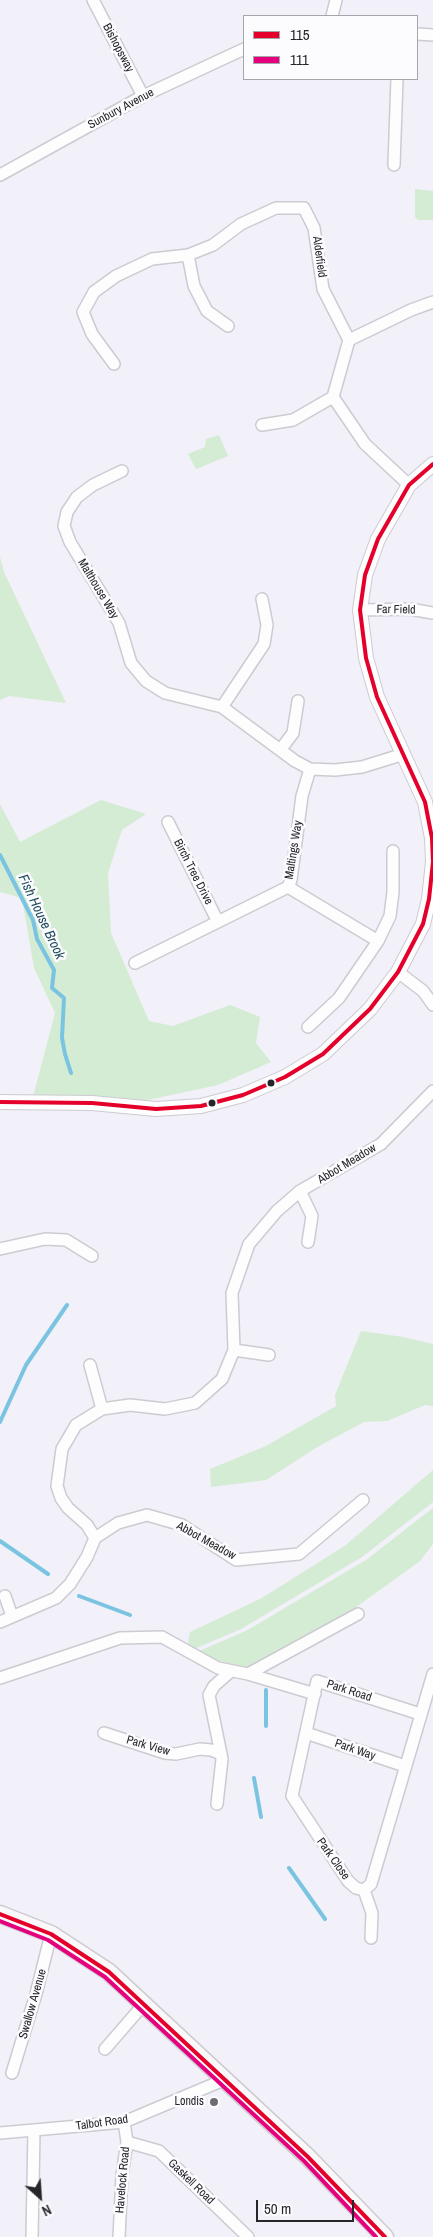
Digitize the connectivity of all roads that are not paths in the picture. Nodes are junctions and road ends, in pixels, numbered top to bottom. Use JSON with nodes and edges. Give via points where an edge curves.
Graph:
{"nodes":[{"id":1,"x":93,"y":0,"type":"edge"},
{"id":2,"x":336,"y":0,"type":"edge"},
{"id":3,"x":332,"y":15,"type":"edge"},
{"id":4,"x":418,"y":34,"type":"edge"},
{"id":5,"x":433,"y":35,"type":"edge"},
{"id":6,"x":243,"y":49,"type":"edge"},
{"id":7,"x":397,"y":80,"type":"edge"},
{"id":8,"x":143,"y":96,"type":"junction"},
{"id":9,"x":394,"y":165,"type":"dead end"},
{"id":10,"x":0,"y":175,"type":"edge"},
{"id":11,"x":188,"y":255,"type":"junction"},
{"id":12,"x":433,"y":302,"type":"edge"},
{"id":13,"x":228,"y":326,"type":"dead end"},
{"id":14,"x":349,"y":340,"type":"junction"},
{"id":15,"x":114,"y":364,"type":"dead end"},
{"id":16,"x":334,"y":397,"type":"junction"},
{"id":17,"x":262,"y":425,"type":"dead end"},
{"id":18,"x":433,"y":464,"type":"edge"},
{"id":19,"x":122,"y":471,"type":"dead end"},
{"id":20,"x":409,"y":485,"type":"junction"},
{"id":21,"x":262,"y":598,"type":"dead end"},
{"id":22,"x":360,"y":610,"type":"junction"},
{"id":23,"x":433,"y":614,"type":"edge"},
{"id":24,"x":298,"y":701,"type":"dead end"},
{"id":25,"x":222,"y":707,"type":"junction"},
{"id":26,"x":281,"y":750,"type":"junction"},
{"id":27,"x":404,"y":754,"type":"junction"},
{"id":28,"x":310,"y":769,"type":"junction"},
{"id":29,"x":168,"y":822,"type":"dead end"},
{"id":30,"x":393,"y":851,"type":"dead end"},
{"id":31,"x":288,"y":888,"type":"junction"},
{"id":32,"x":218,"y":922,"type":"junction"},
{"id":33,"x":378,"y":941,"type":"junction"},
{"id":34,"x":134,"y":964,"type":"dead end"},
{"id":35,"x":398,"y":972,"type":"junction"},
{"id":36,"x":433,"y":1005,"type":"edge"},
{"id":37,"x":308,"y":1027,"type":"dead end"},
{"id":38,"x":433,"y":1090,"type":"edge"},
{"id":39,"x":0,"y":1102,"type":"edge"},
{"id":40,"x":300,"y":1191,"type":"junction"},
{"id":41,"x":308,"y":1242,"type":"dead end"},
{"id":42,"x":0,"y":1249,"type":"edge"},
{"id":43,"x":92,"y":1256,"type":"dead end"},
{"id":44,"x":234,"y":1350,"type":"junction"},
{"id":45,"x":269,"y":1354,"type":"dead end"},
{"id":46,"x":90,"y":1365,"type":"dead end"},
{"id":47,"x":102,"y":1409,"type":"junction"},
{"id":48,"x":363,"y":1500,"type":"dead end"},
{"id":49,"x":96,"y":1538,"type":"junction"},
{"id":50,"x":5,"y":1596,"type":"dead end"},
{"id":51,"x":358,"y":1614,"type":"dead end"},
{"id":52,"x":12,"y":1616,"type":"junction"},
{"id":53,"x":0,"y":1622,"type":"edge"},
{"id":54,"x":231,"y":1671,"type":"junction"},
{"id":55,"x":248,"y":1674,"type":"junction"},
{"id":56,"x":433,"y":1674,"type":"edge"},
{"id":57,"x":0,"y":1678,"type":"edge"},
{"id":58,"x":315,"y":1694,"type":"junction"},
{"id":59,"x":420,"y":1714,"type":"junction"},
{"id":60,"x":104,"y":1733,"type":"dead end"},
{"id":61,"x":306,"y":1733,"type":"junction"},
{"id":62,"x":221,"y":1754,"type":"junction"},
{"id":63,"x":404,"y":1766,"type":"junction"},
{"id":64,"x":218,"y":1804,"type":"dead end"},
{"id":65,"x":364,"y":1890,"type":"junction"},
{"id":66,"x":0,"y":1914,"type":"edge"},
{"id":67,"x":51,"y":1934,"type":"junction"},
{"id":68,"x":371,"y":1938,"type":"dead end"},
{"id":69,"x":144,"y":2004,"type":"junction"},
{"id":70,"x":105,"y":2049,"type":"dead end"},
{"id":71,"x":12,"y":2073,"type":"dead end"},
{"id":72,"x":226,"y":2079,"type":"junction"},
{"id":73,"x":124,"y":2122,"type":"junction"},
{"id":74,"x":34,"y":2131,"type":"junction"},
{"id":75,"x":0,"y":2133,"type":"edge"},
{"id":76,"x":127,"y":2142,"type":"junction"},
{"id":77,"x":32,"y":2237,"type":"edge"},
{"id":78,"x":119,"y":2237,"type":"edge"},
{"id":79,"x":248,"y":2237,"type":"edge"},
{"id":80,"x":385,"y":2237,"type":"edge"}],
"edges":[{"from":1,"to":8,"type":"street","name":"Bishopsway"},
{"from":2,"to":3,"type":"street"},
{"from":4,"to":5,"type":"street"},
{"from":6,"to":8,"type":"street","name":"Sunbury Avenue"},
{"from":7,"to":9,"type":"street"},
{"from":8,"to":10,"type":"street","name":"Sunbury Avenue"},
{"from":11,"to":13,"type":"street","via":[[194,286],[207,311]]},
{"from":11,"to":14,"type":"street","name":"Alderfield","via":[[213,245],[241,224],[276,208],[304,208],[314,228],[323,289]]},
{"from":11,"to":15,"type":"street","name":"Alderfield","via":[[152,258],[116,276],[94,292],[83,312],[92,334]]},
{"from":12,"to":14,"type":"street"},
{"from":14,"to":16,"type":"street"},
{"from":16,"to":17,"type":"street","via":[[293,420]]},
{"from":16,"to":20,"type":"street","via":[[365,444]]},
{"from":18,"to":20,"type":"street"},
{"from":19,"to":25,"type":"street","name":"Malthouse Way","via":[[77,497],[67,512],[64,526],[70,542],[119,623],[131,664],[146,681],[165,693]]},
{"from":20,"to":22,"type":"street","via":[[378,539],[365,575]]},
{"from":21,"to":25,"type":"street","via":[[267,624],[264,644]]},
{"from":22,"to":23,"type":"street","name":"Far Field","via":[[410,609]]},
{"from":22,"to":27,"type":"street","via":[[366,658],[377,698]]},
{"from":24,"to":26,"type":"street","via":[[293,733]]},
{"from":25,"to":26,"type":"street","name":"Malthouse Way"},
{"from":26,"to":28,"type":"street","name":"Malthouse Way"},
{"from":27,"to":28,"type":"street","name":"Malthouse Way","via":[[362,767]]},
{"from":27,"to":35,"type":"street","via":[[427,810],[433,862],[430,899],[423,924]]},
{"from":28,"to":31,"type":"street","name":"Maltings Way","via":[[302,796]]},
{"from":29,"to":32,"type":"street","name":"Birch Tree Drive"},
{"from":30,"to":33,"type":"street","via":[[390,916]]},
{"from":31,"to":32,"type":"street"},
{"from":31,"to":33,"type":"street","name":"Maltings Way"},
{"from":32,"to":34,"type":"street"},
{"from":33,"to":37,"type":"street","via":[[339,998]]},
{"from":35,"to":36,"type":"street","via":[[423,991]]},
{"from":35,"to":39,"type":"street","via":[[370,1009],[323,1054],[285,1077],[244,1095],[201,1106],[156,1110],[92,1103]]},
{"from":38,"to":40,"type":"street","name":"Abbot Meadow","via":[[381,1144]]},
{"from":40,"to":41,"type":"street","via":[[312,1216]]},
{"from":40,"to":44,"type":"street","name":"Abbot Meadow","via":[[277,1210],[249,1244],[232,1293]]},
{"from":42,"to":43,"type":"street","via":[[45,1239],[66,1240]]},
{"from":44,"to":45,"type":"street"},
{"from":44,"to":47,"type":"street","name":"Abbot Meadow","via":[[222,1379],[195,1403],[165,1409],[130,1405]]},
{"from":46,"to":47,"type":"street"},
{"from":47,"to":49,"type":"street","name":"Abbot Meadow","via":[[76,1425],[62,1449],[57,1486],[68,1508]]},
{"from":48,"to":49,"type":"street","name":"Abbot Meadow","via":[[299,1554],[236,1560],[182,1525],[147,1515],[118,1523]]},
{"from":49,"to":52,"type":"street","via":[[70,1584],[56,1598]]},
{"from":50,"to":52,"type":"street"},
{"from":51,"to":55,"type":"street"},
{"from":52,"to":53,"type":"street"},
{"from":54,"to":55,"type":"street","name":"Park Road"},
{"from":54,"to":57,"type":"street","name":"Park Road","via":[[218,1668],[162,1638],[120,1638]]},
{"from":54,"to":62,"type":"street","via":[[209,1695]]},
{"from":55,"to":58,"type":"street","name":"Park Road"},
{"from":56,"to":59,"type":"street"},
{"from":58,"to":59,"type":"street","name":"Park Road","via":[[317,1681]]},
{"from":58,"to":61,"type":"street","name":"Park Close"},
{"from":59,"to":63,"type":"street","name":"Park Close"},
{"from":60,"to":62,"type":"street","name":"Park View","via":[[165,1753],[200,1749]]},
{"from":61,"to":63,"type":"street","name":"Park Way"},
{"from":61,"to":65,"type":"street","name":"Park Close","via":[[292,1796],[348,1881]]},
{"from":62,"to":64,"type":"street"},
{"from":63,"to":65,"type":"street","name":"Park Close","via":[[371,1884]]},
{"from":65,"to":68,"type":"street","via":[[372,1913]]},
{"from":66,"to":67,"type":"main road"},
{"from":67,"to":69,"type":"main road","via":[[109,1972]]},
{"from":67,"to":71,"type":"street","name":"Swallow Avenue"},
{"from":69,"to":70,"type":"street"},
{"from":69,"to":72,"type":"main road"},
{"from":72,"to":73,"type":"street","name":"Talbot Road"},
{"from":72,"to":80,"type":"main road"},
{"from":73,"to":74,"type":"street","name":"Talbot Road"},
{"from":73,"to":76,"type":"street","name":"Havelock Road"},
{"from":74,"to":75,"type":"street","name":"Talbot Road"},
{"from":74,"to":77,"type":"street"},
{"from":76,"to":78,"type":"street","name":"Havelock Road"},
{"from":76,"to":79,"type":"street","name":"Gaskell Road","via":[[158,2151]]}]}
